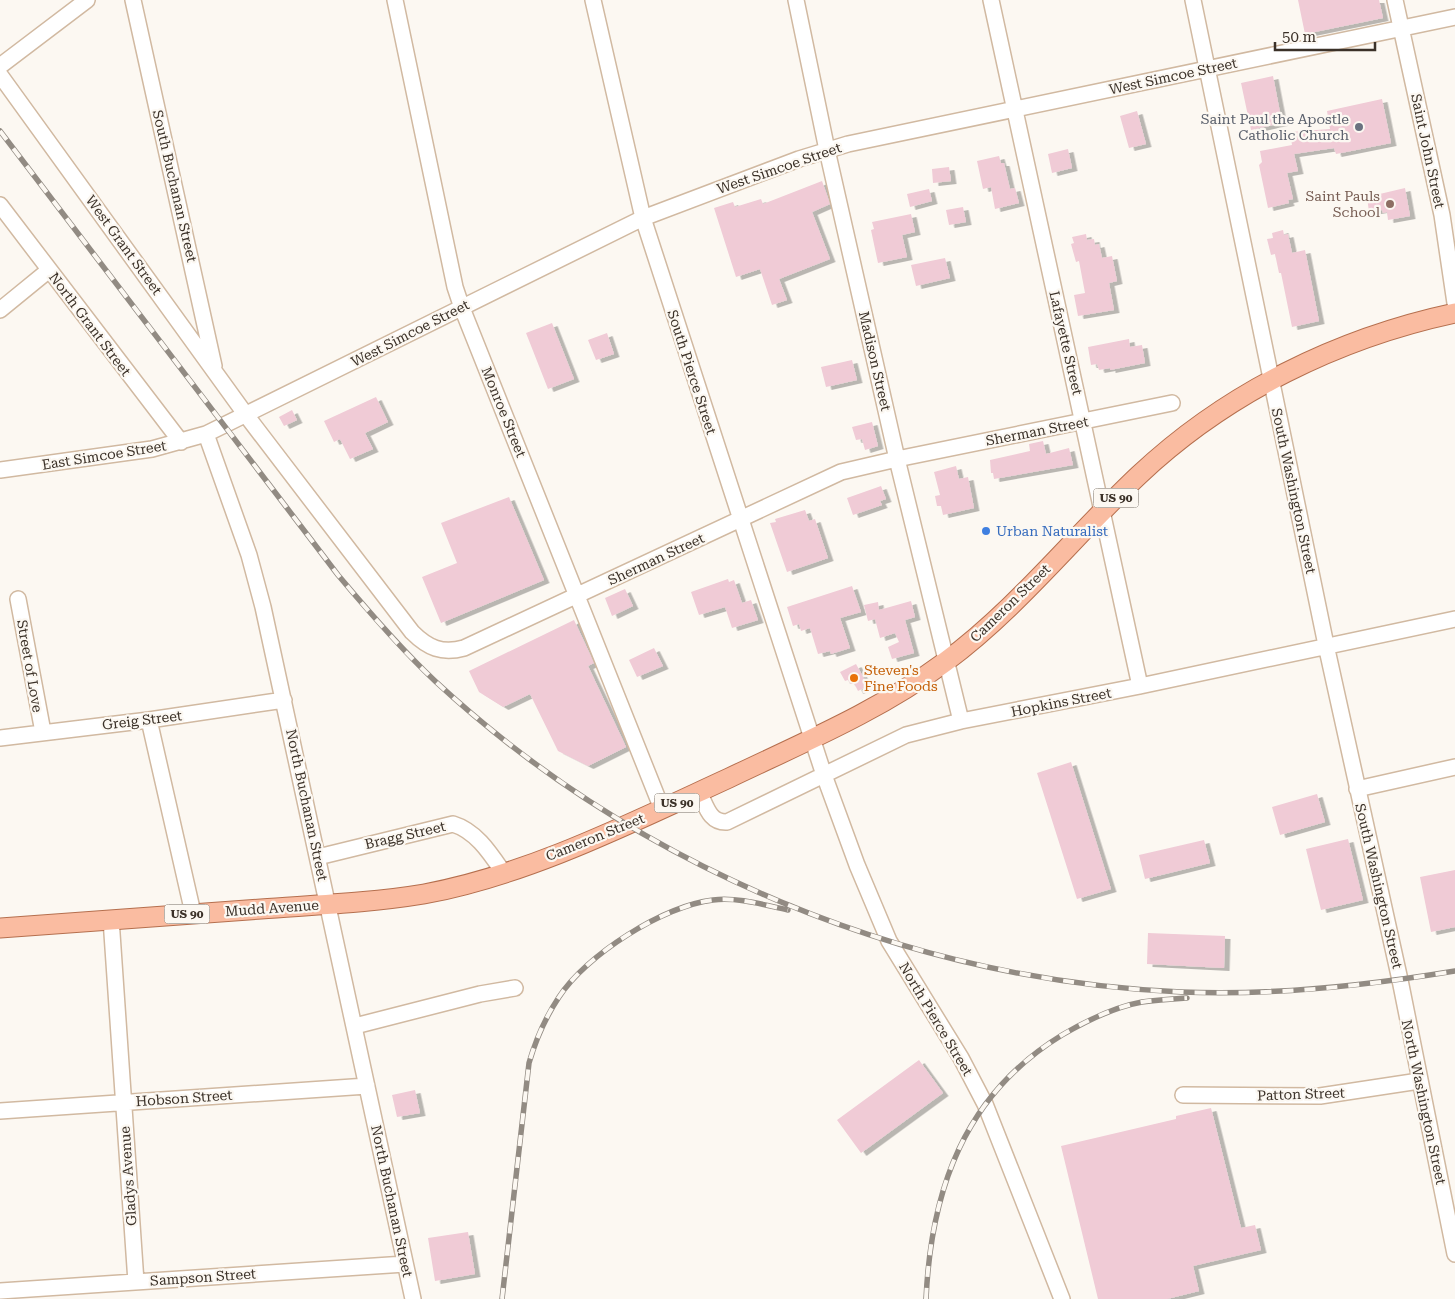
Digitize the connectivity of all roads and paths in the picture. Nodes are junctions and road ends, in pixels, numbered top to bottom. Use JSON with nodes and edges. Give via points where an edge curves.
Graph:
{"nodes":[{"id":1,"x":87,"y":0,"type":"edge"},
{"id":2,"x":133,"y":0,"type":"edge"},
{"id":3,"x":395,"y":0,"type":"edge"},
{"id":4,"x":593,"y":0,"type":"edge"},
{"id":5,"x":796,"y":0,"type":"edge"},
{"id":6,"x":991,"y":0,"type":"edge"},
{"id":7,"x":1193,"y":0,"type":"edge"},
{"id":8,"x":1396,"y":0,"type":"edge"},
{"id":9,"x":1455,"y":17,"type":"edge"},
{"id":10,"x":1402,"y":28,"type":"junction"},
{"id":11,"x":0,"y":66,"type":"edge"},
{"id":12,"x":1208,"y":69,"type":"junction"},
{"id":13,"x":0,"y":75,"type":"edge"},
{"id":14,"x":1014,"y":109,"type":"junction"},
{"id":15,"x":827,"y":150,"type":"junction"},
{"id":16,"x":0,"y":205,"type":"edge"},
{"id":17,"x":643,"y":218,"type":"junction"},
{"id":18,"x":49,"y":270,"type":"junction"},
{"id":19,"x":1455,"y":303,"type":"edge"},
{"id":20,"x":462,"y":308,"type":"junction"},
{"id":21,"x":0,"y":310,"type":"edge"},
{"id":22,"x":1455,"y":313,"type":"edge"},
{"id":23,"x":215,"y":372,"type":"junction"},
{"id":24,"x":1271,"y":382,"type":"junction"},
{"id":25,"x":1172,"y":404,"type":"dead end"},
{"id":26,"x":246,"y":415,"type":"junction"},
{"id":27,"x":1084,"y":422,"type":"junction"},
{"id":28,"x":206,"y":434,"type":"junction"},
{"id":29,"x":181,"y":442,"type":"junction"},
{"id":30,"x":897,"y":459,"type":"junction"},
{"id":31,"x":0,"y":470,"type":"edge"},
{"id":32,"x":1103,"y":511,"type":"junction"},
{"id":33,"x":740,"y":520,"type":"junction"},
{"id":34,"x":577,"y":596,"type":"junction"},
{"id":35,"x":18,"y":599,"type":"dead end"},
{"id":36,"x":1455,"y":619,"type":"edge"},
{"id":37,"x":1326,"y":645,"type":"junction"},
{"id":38,"x":945,"y":662,"type":"junction"},
{"id":39,"x":1140,"y":686,"type":"junction"},
{"id":40,"x":284,"y":700,"type":"junction"},
{"id":41,"x":149,"y":720,"type":"junction"},
{"id":42,"x":961,"y":721,"type":"junction"},
{"id":43,"x":43,"y":732,"type":"junction"},
{"id":44,"x":0,"y":738,"type":"edge"},
{"id":45,"x":812,"y":739,"type":"junction"},
{"id":46,"x":1455,"y":767,"type":"edge"},
{"id":47,"x":824,"y":775,"type":"junction"},
{"id":48,"x":1357,"y":789,"type":"junction"},
{"id":49,"x":699,"y":792,"type":"junction"},
{"id":50,"x":662,"y":809,"type":"junction"},
{"id":51,"x":318,"y":856,"type":"junction"},
{"id":52,"x":538,"y":860,"type":"joint"},
{"id":53,"x":503,"y":872,"type":"junction"},
{"id":54,"x":328,"y":904,"type":"junction"},
{"id":55,"x":193,"y":913,"type":"junction"},
{"id":56,"x":111,"y":919,"type":"junction"},
{"id":57,"x":0,"y":928,"type":"edge"},
{"id":58,"x":1400,"y":980,"type":"joint"},
{"id":59,"x":515,"y":988,"type":"dead end"},
{"id":60,"x":355,"y":1026,"type":"junction"},
{"id":61,"x":1419,"y":1082,"type":"junction"},
{"id":62,"x":367,"y":1086,"type":"junction"},
{"id":63,"x":1182,"y":1095,"type":"dead end"},
{"id":64,"x":124,"y":1102,"type":"junction"},
{"id":65,"x":0,"y":1111,"type":"edge"},
{"id":66,"x":1455,"y":1254,"type":"edge"},
{"id":67,"x":405,"y":1264,"type":"junction"},
{"id":68,"x":136,"y":1282,"type":"junction"},
{"id":69,"x":0,"y":1291,"type":"edge"},
{"id":70,"x":413,"y":1299,"type":"edge"},
{"id":71,"x":1062,"y":1299,"type":"edge"}],
"edges":[{"from":1,"to":11,"type":"street"},
{"from":2,"to":23,"type":"street","name":"South Buchanan Street"},
{"from":3,"to":20,"type":"street","name":"Monroe Street"},
{"from":4,"to":17,"type":"street","name":"South Pierce Street"},
{"from":5,"to":15,"type":"street","name":"Madison Street"},
{"from":6,"to":14,"type":"street","name":"Lafayette Street"},
{"from":7,"to":12,"type":"street","name":"South Washington Street"},
{"from":8,"to":10,"type":"street","name":"Saint John Street"},
{"from":9,"to":10,"type":"street","name":"West Simcoe Street"},
{"from":10,"to":12,"type":"street","name":"West Simcoe Street"},
{"from":10,"to":19,"type":"street","name":"Saint John Street","via":[[1442,215]]},
{"from":12,"to":14,"type":"street","name":"West Simcoe Street"},
{"from":12,"to":24,"type":"street","name":"South Washington Street"},
{"from":13,"to":23,"type":"street","name":"West Grant Street"},
{"from":14,"to":15,"type":"street","name":"West Simcoe Street"},
{"from":14,"to":27,"type":"street","name":"Lafayette Street"},
{"from":15,"to":17,"type":"street","name":"West Simcoe Street"},
{"from":15,"to":30,"type":"street","name":"Madison Street"},
{"from":16,"to":18,"type":"street","name":"North Grant Street"},
{"from":17,"to":20,"type":"street","name":"West Simcoe Street"},
{"from":17,"to":33,"type":"street","name":"South Pierce Street"},
{"from":18,"to":21,"type":"street"},
{"from":18,"to":29,"type":"street","name":"North Grant Street"},
{"from":20,"to":26,"type":"street","name":"West Simcoe Street"},
{"from":20,"to":34,"type":"street","name":"Monroe Street"},
{"from":22,"to":24,"type":"main road","name":"Cameron Street","number":"US 90","via":[[1360,339]]},
{"from":23,"to":26,"type":"street","name":"West Grant Street"},
{"from":24,"to":32,"type":"main road","name":"Cameron Street","number":"US 90","via":[[1194,429]]},
{"from":24,"to":37,"type":"street","name":"South Washington Street"},
{"from":25,"to":27,"type":"street","name":"Sherman Street"},
{"from":26,"to":28,"type":"street","name":"West Simcoe Street"},
{"from":26,"to":34,"type":"street","name":"Sherman Street","via":[[412,632],[433,649],[464,648]]},
{"from":27,"to":30,"type":"street","name":"Sherman Street"},
{"from":27,"to":32,"type":"street","name":"Lafayette Street"},
{"from":28,"to":29,"type":"street","name":"East Simcoe Street"},
{"from":28,"to":40,"type":"street","name":"North Buchanan Street","via":[[249,555]]},
{"from":29,"to":31,"type":"street","name":"East Simcoe Street","via":[[143,451]]},
{"from":30,"to":33,"type":"street","name":"Sherman Street","via":[[827,477]]},
{"from":30,"to":38,"type":"street","name":"Madison Street"},
{"from":32,"to":38,"type":"main road","name":"Cameron Street","number":"US 90","via":[[1004,611]]},
{"from":32,"to":39,"type":"street","name":"Lafayette Street"},
{"from":33,"to":34,"type":"street","name":"Sherman Street"},
{"from":33,"to":45,"type":"street","name":"South Pierce Street"},
{"from":34,"to":50,"type":"street","name":"Monroe Street"},
{"from":35,"to":43,"type":"street","name":"Street of Love"},
{"from":36,"to":37,"type":"street","name":"Hopkins Street"},
{"from":37,"to":39,"type":"street","name":"Hopkins Street"},
{"from":37,"to":48,"type":"street","name":"South Washington Street"},
{"from":38,"to":42,"type":"street","name":"Madison Street"},
{"from":38,"to":45,"type":"main road","name":"Cameron Street","number":"US 90","via":[[882,703]]},
{"from":39,"to":42,"type":"street","name":"Hopkins Street"},
{"from":40,"to":41,"type":"street","name":"Greig Street"},
{"from":40,"to":51,"type":"street","name":"North Buchanan Street"},
{"from":41,"to":43,"type":"street","name":"Greig Street"},
{"from":41,"to":55,"type":"street"},
{"from":42,"to":47,"type":"street","name":"Hopkins Street","via":[[906,735]]},
{"from":43,"to":44,"type":"street","name":"Greig Street"},
{"from":45,"to":47,"type":"street","name":"North Pierce Street"},
{"from":45,"to":49,"type":"main road","name":"Cameron Street","number":"US 90"},
{"from":46,"to":48,"type":"street"},
{"from":47,"to":49,"type":"street","name":"Hopkins Street","via":[[727,822],[716,821],[712,817]]},
{"from":47,"to":71,"type":"street","name":"North Pierce Street","via":[[889,941],[961,1058],[985,1104]]},
{"from":48,"to":58,"type":"street","name":"South Washington Street"},
{"from":49,"to":50,"type":"main road","name":"Cameron Street","number":"US 90"},
{"from":50,"to":52,"type":"main road","name":"Cameron Street","number":"US 90"},
{"from":51,"to":53,"type":"street","name":"Bragg Street","via":[[453,824],[475,837]]},
{"from":51,"to":54,"type":"street","name":"North Buchanan Street"},
{"from":52,"to":53,"type":"main road","name":"Mudd Avenue","number":"US 90"},
{"from":53,"to":54,"type":"main road","name":"Mudd Avenue","number":"US 90","via":[[425,894]]},
{"from":54,"to":55,"type":"main road","name":"Mudd Avenue","number":"US 90"},
{"from":54,"to":60,"type":"street","name":"North Buchanan Street"},
{"from":55,"to":56,"type":"main road","name":"Mudd Avenue","number":"US 90"},
{"from":56,"to":57,"type":"main road","name":"Mudd Avenue","number":"US 90"},
{"from":56,"to":64,"type":"street","name":"Gladys Avenue"},
{"from":58,"to":61,"type":"street","name":"North Washington Street"},
{"from":59,"to":60,"type":"street"},
{"from":60,"to":62,"type":"street","name":"North Buchanan Street"},
{"from":61,"to":63,"type":"street","name":"Patton Street","via":[[1320,1096]]},
{"from":61,"to":66,"type":"street","name":"North Washington Street"},
{"from":62,"to":64,"type":"street","name":"Hobson Street"},
{"from":62,"to":67,"type":"street","name":"North Buchanan Street"},
{"from":64,"to":65,"type":"street","name":"Hobson Street"},
{"from":64,"to":68,"type":"street","name":"Gladys Avenue"},
{"from":67,"to":68,"type":"street","name":"Sampson Street"},
{"from":67,"to":70,"type":"street","name":"North Buchanan Street"},
{"from":68,"to":69,"type":"street","name":"Sampson Street"}]}
